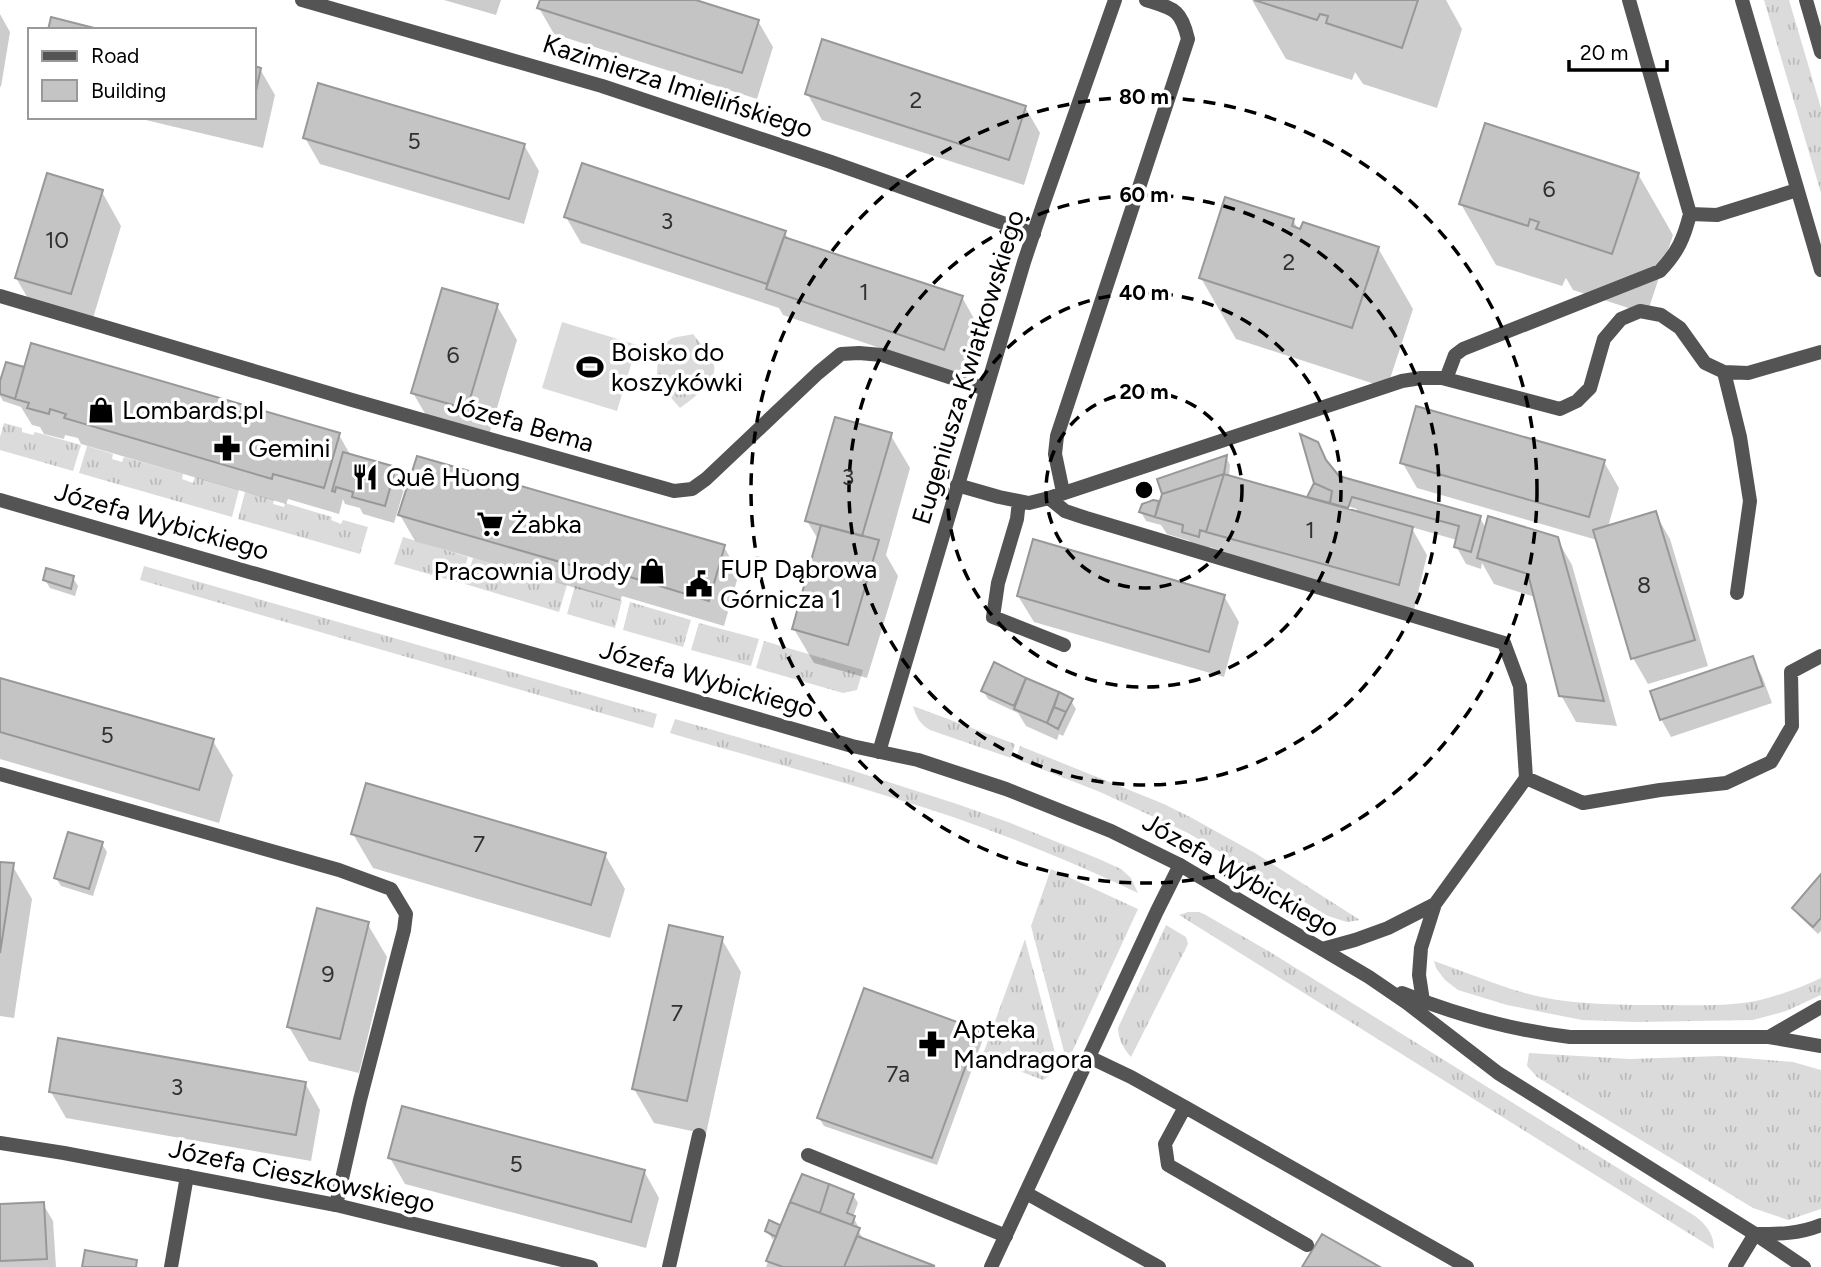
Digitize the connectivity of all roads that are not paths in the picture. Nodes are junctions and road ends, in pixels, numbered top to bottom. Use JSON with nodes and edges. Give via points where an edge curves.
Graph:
{"nodes":[{"id":1,"x":302,"y":0,"type":"edge"},
{"id":2,"x":1115,"y":0,"type":"edge"},
{"id":3,"x":1146,"y":0,"type":"edge"},
{"id":4,"x":1629,"y":0,"type":"edge"},
{"id":5,"x":1742,"y":0,"type":"edge"},
{"id":6,"x":1806,"y":0,"type":"edge"},
{"id":7,"x":1821,"y":52,"type":"edge"},
{"id":8,"x":1797,"y":190,"type":"junction"},
{"id":9,"x":1690,"y":214,"type":"junction"},
{"id":10,"x":1034,"y":234,"type":"junction"},
{"id":11,"x":1821,"y":270,"type":"edge"},
{"id":12,"x":0,"y":296,"type":"edge"},
{"id":13,"x":1821,"y":352,"type":"edge"},
{"id":14,"x":1724,"y":372,"type":"junction"},
{"id":15,"x":1446,"y":379,"type":"junction"},
{"id":16,"x":986,"y":389,"type":"junction"},
{"id":17,"x":957,"y":485,"type":"junction"},
{"id":18,"x":1063,"y":492,"type":"junction"},
{"id":19,"x":1049,"y":498,"type":"junction"},
{"id":20,"x":0,"y":500,"type":"edge"},
{"id":21,"x":1019,"y":501,"type":"junction"},
{"id":22,"x":1737,"y":593,"type":"dead end"},
{"id":23,"x":1065,"y":645,"type":"dead end"},
{"id":24,"x":1821,"y":656,"type":"edge"},
{"id":25,"x":879,"y":752,"type":"junction"},
{"id":26,"x":0,"y":774,"type":"edge"},
{"id":27,"x":1525,"y":778,"type":"junction"},
{"id":28,"x":1180,"y":865,"type":"junction"},
{"id":29,"x":1435,"y":904,"type":"junction"},
{"id":30,"x":1322,"y":949,"type":"junction"},
{"id":31,"x":1369,"y":977,"type":"junction"},
{"id":32,"x":1423,"y":1001,"type":"junction"},
{"id":33,"x":1821,"y":1007,"type":"edge"},
{"id":34,"x":1769,"y":1037,"type":"junction"},
{"id":35,"x":1821,"y":1046,"type":"edge"},
{"id":36,"x":1089,"y":1057,"type":"junction"},
{"id":37,"x":1185,"y":1107,"type":"junction"},
{"id":38,"x":699,"y":1135,"type":"dead end"},
{"id":39,"x":0,"y":1143,"type":"edge"},
{"id":40,"x":808,"y":1155,"type":"dead end"},
{"id":41,"x":187,"y":1176,"type":"junction"},
{"id":42,"x":1026,"y":1193,"type":"junction"},
{"id":43,"x":336,"y":1205,"type":"junction"},
{"id":44,"x":1821,"y":1225,"type":"edge"},
{"id":45,"x":1755,"y":1234,"type":"junction"},
{"id":46,"x":1006,"y":1236,"type":"junction"},
{"id":47,"x":1307,"y":1245,"type":"dead end"},
{"id":48,"x":171,"y":1267,"type":"edge"},
{"id":49,"x":591,"y":1267,"type":"edge"},
{"id":50,"x":669,"y":1267,"type":"edge"},
{"id":51,"x":991,"y":1267,"type":"edge"},
{"id":52,"x":1159,"y":1267,"type":"edge"},
{"id":53,"x":1467,"y":1267,"type":"edge"},
{"id":54,"x":1735,"y":1267,"type":"edge"},
{"id":55,"x":1804,"y":1267,"type":"edge"}],
"edges":[{"from":1,"to":10,"type":"street","name":"Kazimierza Imielińskiego","via":[[602,86]]},
{"from":2,"to":10,"type":"street","name":"Eugeniusza Kwiatkowskiego"},
{"from":3,"to":18,"type":"street","via":[[1175,10],[1188,39],[1056,436]]},
{"from":4,"to":9,"type":"street"},
{"from":5,"to":8,"type":"street"},
{"from":6,"to":7,"type":"street"},
{"from":8,"to":9,"type":"street","via":[[1717,215]]},
{"from":8,"to":11,"type":"street"},
{"from":9,"to":15,"type":"street","via":[[1683,239],[1660,271],[1463,349],[1455,355]]},
{"from":10,"to":16,"type":"street","name":"Eugeniusza Kwiatkowskiego"},
{"from":12,"to":16,"type":"street","name":"Józefa Bema","via":[[674,491],[692,489],[706,479],[841,355],[881,355]]},
{"from":13,"to":14,"type":"street","via":[[1748,373]]},
{"from":14,"to":15,"type":"street","via":[[1705,363],[1680,328],[1661,315],[1640,311],[1621,319],[1604,339],[1590,388],[1560,410]]},
{"from":14,"to":22,"type":"street","via":[[1750,501]]},
{"from":15,"to":18,"type":"street","via":[[1402,381]]},
{"from":16,"to":17,"type":"street","name":"Eugeniusza Kwiatkowskiego"},
{"from":17,"to":21,"type":"street"},
{"from":17,"to":25,"type":"street","name":"Eugeniusza Kwiatkowskiego"},
{"from":18,"to":19,"type":"street"},
{"from":19,"to":21,"type":"street"},
{"from":19,"to":27,"type":"street","via":[[1065,511],[1086,518],[1504,643],[1520,686]]},
{"from":20,"to":25,"type":"street","name":"Józefa Wybickiego"},
{"from":21,"to":23,"type":"street","via":[[993,617]]},
{"from":24,"to":27,"type":"street","via":[[1791,672],[1792,726],[1771,762],[1726,783],[1583,803]]},
{"from":25,"to":28,"type":"street","name":"Józefa Wybickiego","via":[[1017,793]]},
{"from":26,"to":43,"type":"street","via":[[339,870],[391,889],[406,914],[404,930]]},
{"from":27,"to":29,"type":"street"},
{"from":28,"to":30,"type":"street","name":"Józefa Wybickiego"},
{"from":28,"to":36,"type":"street"},
{"from":29,"to":30,"type":"street","via":[[1388,928]]},
{"from":29,"to":32,"type":"street","via":[[1421,948]]},
{"from":30,"to":31,"type":"street","name":"Józefa Wybickiego"},
{"from":31,"to":32,"type":"street","name":"Józefa Wybickiego"},
{"from":31,"to":45,"type":"street","name":"Józefa Wybickiego","via":[[1498,1073]]},
{"from":32,"to":34,"type":"street","name":"Józefa Wybickiego","via":[[1494,1025],[1570,1037]]},
{"from":33,"to":34,"type":"street"},
{"from":34,"to":35,"type":"street","name":"Józefa Wybickiego"},
{"from":36,"to":37,"type":"street"},
{"from":36,"to":42,"type":"street"},
{"from":37,"to":47,"type":"street","via":[[1165,1144],[1168,1165]]},
{"from":37,"to":53,"type":"street"},
{"from":38,"to":50,"type":"street"},
{"from":39,"to":41,"type":"street","name":"Józefa Cieszkowskiego"},
{"from":40,"to":46,"type":"street"},
{"from":41,"to":43,"type":"street","name":"Józefa Cieszkowskiego"},
{"from":41,"to":48,"type":"street"},
{"from":42,"to":46,"type":"street"},
{"from":42,"to":52,"type":"street"},
{"from":43,"to":49,"type":"street","name":"Józefa Cieszkowskiego"},
{"from":44,"to":45,"type":"street","via":[[1787,1234]]},
{"from":45,"to":54,"type":"street"},
{"from":45,"to":55,"type":"street","name":"Józefa Wybickiego"},
{"from":46,"to":51,"type":"street"}]}
